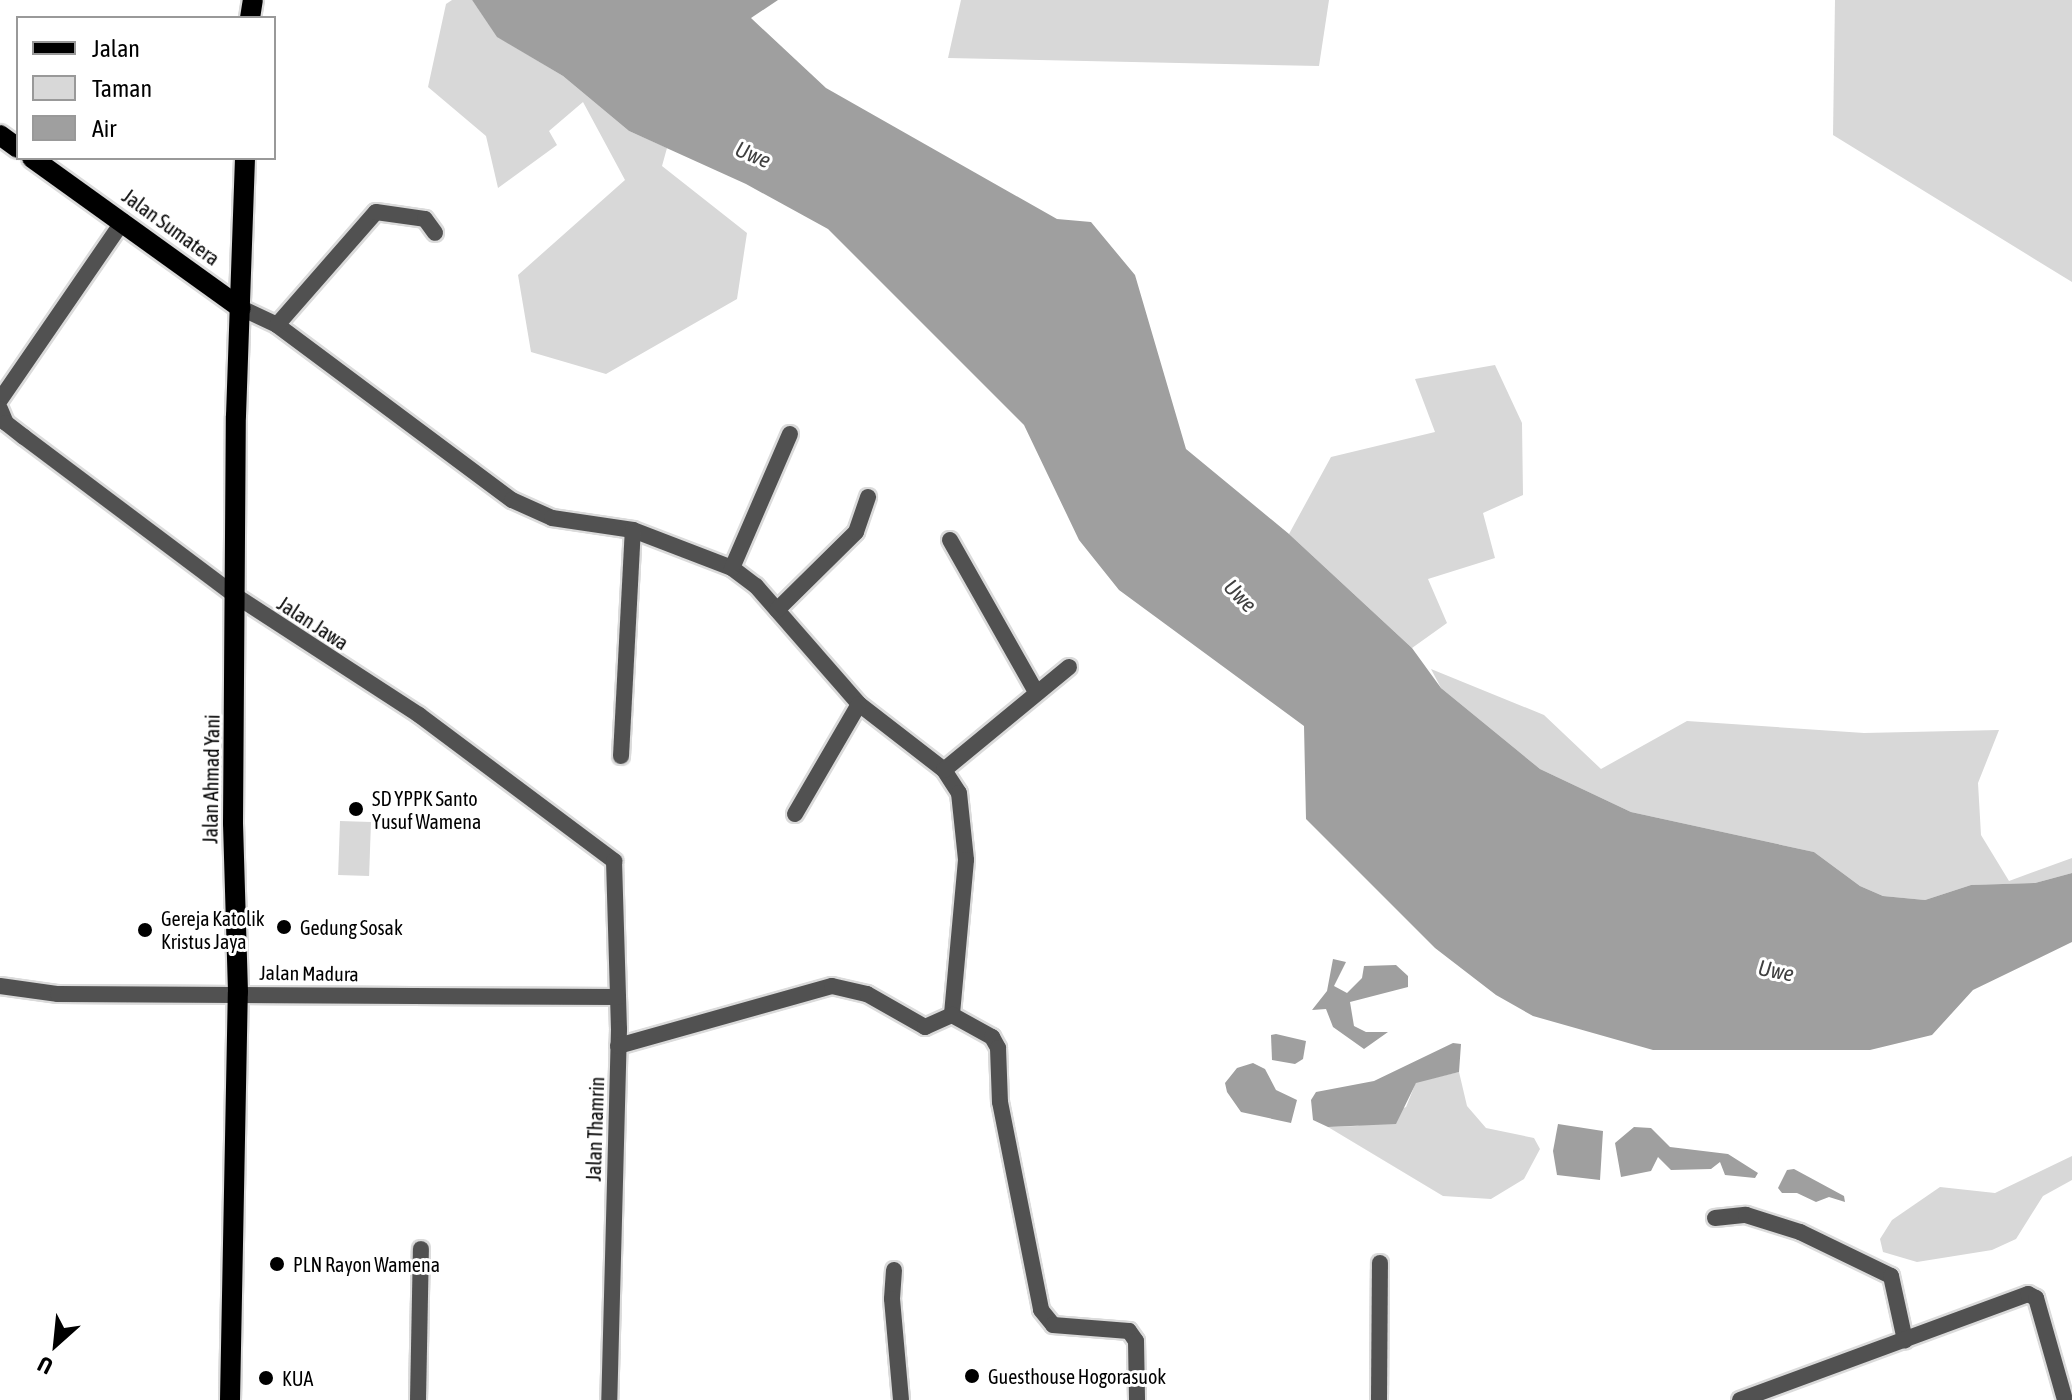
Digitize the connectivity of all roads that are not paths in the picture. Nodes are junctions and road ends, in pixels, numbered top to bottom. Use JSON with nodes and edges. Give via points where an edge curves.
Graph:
{"nodes":[{"id":1,"x":35,"y":160,"type":"edge"},
{"id":2,"x":245,"y":160,"type":"edge"},
{"id":3,"x":123,"y":221,"type":"junction"},
{"id":4,"x":435,"y":233,"type":"dead end"},
{"id":5,"x":241,"y":308,"type":"junction"},
{"id":6,"x":277,"y":325,"type":"junction"},
{"id":7,"x":0,"y":400,"type":"edge"},
{"id":8,"x":0,"y":409,"type":"edge"},
{"id":9,"x":790,"y":434,"type":"dead end"},
{"id":10,"x":868,"y":497,"type":"dead end"},
{"id":11,"x":633,"y":530,"type":"junction"},
{"id":12,"x":950,"y":540,"type":"dead end"},
{"id":13,"x":732,"y":568,"type":"junction"},
{"id":14,"x":236,"y":596,"type":"junction"},
{"id":15,"x":777,"y":610,"type":"junction"},
{"id":16,"x":1069,"y":667,"type":"dead end"},
{"id":17,"x":1036,"y":692,"type":"junction"},
{"id":18,"x":859,"y":704,"type":"junction"},
{"id":19,"x":621,"y":756,"type":"dead end"},
{"id":20,"x":944,"y":770,"type":"junction"},
{"id":21,"x":795,"y":814,"type":"dead end"},
{"id":22,"x":614,"y":861,"type":"joint"},
{"id":23,"x":0,"y":986,"type":"edge"},
{"id":24,"x":238,"y":992,"type":"junction"},
{"id":25,"x":618,"y":997,"type":"junction"},
{"id":26,"x":952,"y":1015,"type":"junction"},
{"id":27,"x":618,"y":1046,"type":"junction"},
{"id":28,"x":1715,"y":1218,"type":"dead end"},
{"id":29,"x":421,"y":1249,"type":"dead end"},
{"id":30,"x":1380,"y":1263,"type":"dead end"},
{"id":31,"x":894,"y":1270,"type":"dead end"},
{"id":32,"x":1905,"y":1340,"type":"junction"},
{"id":33,"x":1794,"y":1382,"type":"junction"},
{"id":34,"x":230,"y":1400,"type":"edge"},
{"id":35,"x":418,"y":1400,"type":"edge"},
{"id":36,"x":609,"y":1400,"type":"edge"},
{"id":37,"x":901,"y":1400,"type":"edge"},
{"id":38,"x":1137,"y":1400,"type":"edge"},
{"id":39,"x":1379,"y":1400,"type":"edge"},
{"id":40,"x":1740,"y":1400,"type":"edge"},
{"id":41,"x":1794,"y":1400,"type":"edge"},
{"id":42,"x":2065,"y":1400,"type":"edge"}],
"edges":[{"from":1,"to":3,"type":"main road","name":"Jalan Sumatera"},
{"from":2,"to":5,"type":"main road","name":"Jalan Ahmad Yani"},
{"from":3,"to":5,"type":"main road","name":"Jalan Sumatera"},
{"from":3,"to":7,"type":"street"},
{"from":4,"to":6,"type":"street","via":[[425,219],[376,212]]},
{"from":5,"to":6,"type":"street"},
{"from":5,"to":14,"type":"main road","name":"Jalan Ahmad Yani"},
{"from":6,"to":11,"type":"street","via":[[512,500],[552,518]]},
{"from":8,"to":14,"type":"street","name":"Jalan Jawa","via":[[6,423]]},
{"from":9,"to":13,"type":"street"},
{"from":10,"to":15,"type":"street","via":[[856,532]]},
{"from":11,"to":13,"type":"street"},
{"from":11,"to":19,"type":"street"},
{"from":12,"to":17,"type":"street","via":[[1034,680]]},
{"from":13,"to":15,"type":"street"},
{"from":14,"to":22,"type":"street","name":"Jalan Jawa","via":[[419,715]]},
{"from":14,"to":24,"type":"main road","name":"Jalan Ahmad Yani"},
{"from":15,"to":18,"type":"street"},
{"from":16,"to":17,"type":"street"},
{"from":17,"to":20,"type":"street"},
{"from":18,"to":20,"type":"street"},
{"from":18,"to":21,"type":"street"},
{"from":20,"to":26,"type":"street","via":[[959,793],[966,860]]},
{"from":22,"to":25,"type":"street","name":"Jalan Thamrin"},
{"from":23,"to":24,"type":"street","name":"Jalan Madura","via":[[58,994]]},
{"from":24,"to":25,"type":"street","name":"Jalan Madura"},
{"from":24,"to":34,"type":"main road","name":"Jalan Ahmad Yani"},
{"from":25,"to":27,"type":"street","name":"Jalan Thamrin"},
{"from":26,"to":27,"type":"street","via":[[925,1027],[867,994],[832,986]]},
{"from":26,"to":38,"type":"street","via":[[992,1037],[998,1048],[1000,1102],[1041,1310],[1053,1325],[1129,1331],[1136,1341]]},
{"from":27,"to":36,"type":"street","name":"Jalan Thamrin"},
{"from":28,"to":32,"type":"street","via":[[1746,1215],[1787,1228],[1891,1276]]},
{"from":29,"to":35,"type":"street"},
{"from":30,"to":39,"type":"street"},
{"from":31,"to":37,"type":"street"},
{"from":32,"to":33,"type":"street"},
{"from":32,"to":42,"type":"street","via":[[2028,1294],[2036,1298]]},
{"from":33,"to":40,"type":"street"},
{"from":33,"to":41,"type":"street"}]}
